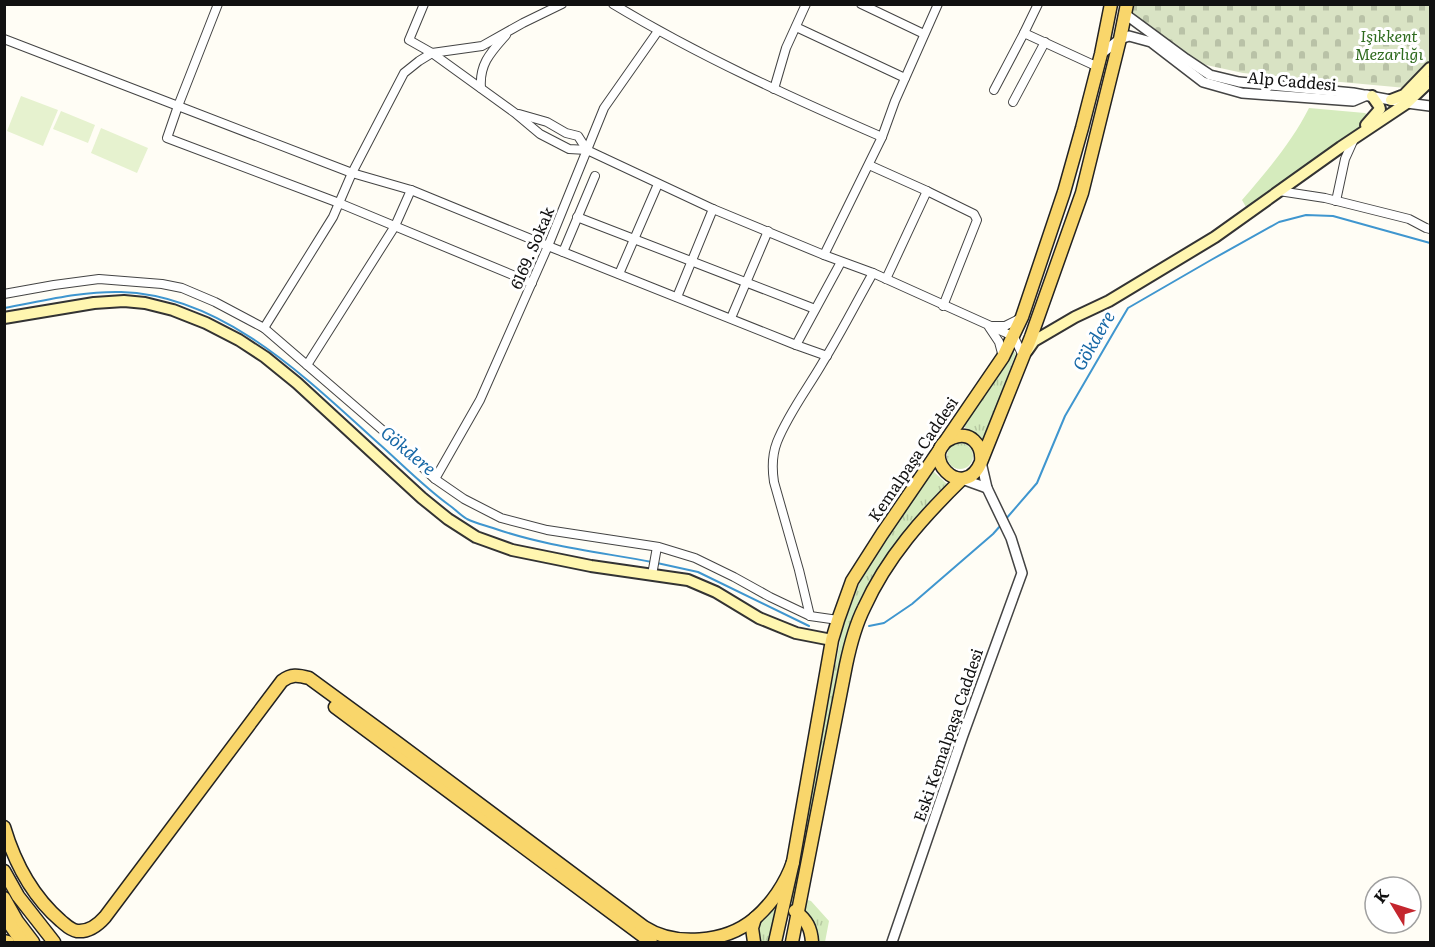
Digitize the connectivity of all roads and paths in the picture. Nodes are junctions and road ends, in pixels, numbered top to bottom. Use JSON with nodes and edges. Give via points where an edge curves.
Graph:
{"nodes":[{"id":1,"x":218,"y":4,"type":"edge"},
{"id":2,"x":424,"y":4,"type":"edge"},
{"id":3,"x":562,"y":4,"type":"edge"},
{"id":4,"x":613,"y":4,"type":"edge"},
{"id":5,"x":806,"y":4,"type":"edge"},
{"id":6,"x":861,"y":4,"type":"edge"},
{"id":7,"x":1038,"y":4,"type":"edge"},
{"id":8,"x":1111,"y":4,"type":"edge"},
{"id":9,"x":936,"y":5,"type":"edge"},
{"id":10,"x":1126,"y":9,"type":"edge"},
{"id":11,"x":796,"y":27,"type":"junction"},
{"id":12,"x":510,"y":30,"type":"junction"},
{"id":13,"x":658,"y":31,"type":"junction"},
{"id":14,"x":1024,"y":33,"type":"junction"},
{"id":15,"x":924,"y":34,"type":"junction"},
{"id":16,"x":4,"y":39,"type":"edge"},
{"id":17,"x":1120,"y":39,"type":"junction"},
{"id":18,"x":1045,"y":42,"type":"junction"},
{"id":19,"x":432,"y":53,"type":"junction"},
{"id":20,"x":1100,"y":61,"type":"junction"},
{"id":21,"x":1431,"y":68,"type":"edge"},
{"id":22,"x":905,"y":78,"type":"junction"},
{"id":23,"x":1431,"y":81,"type":"edge"},
{"id":24,"x":481,"y":88,"type":"junction"},
{"id":25,"x":774,"y":89,"type":"junction"},
{"id":26,"x":994,"y":90,"type":"dead end"},
{"id":27,"x":1369,"y":95,"type":"junction"},
{"id":28,"x":1390,"y":100,"type":"junction"},
{"id":29,"x":1013,"y":102,"type":"dead end"},
{"id":30,"x":1407,"y":103,"type":"junction"},
{"id":31,"x":178,"y":106,"type":"junction"},
{"id":32,"x":1431,"y":106,"type":"edge"},
{"id":33,"x":515,"y":113,"type":"junction"},
{"id":34,"x":882,"y":137,"type":"junction"},
{"id":35,"x":1354,"y":138,"type":"junction"},
{"id":36,"x":1341,"y":147,"type":"junction"},
{"id":37,"x":587,"y":150,"type":"junction"},
{"id":38,"x":870,"y":165,"type":"junction"},
{"id":39,"x":352,"y":173,"type":"junction"},
{"id":40,"x":595,"y":176,"type":"dead end"},
{"id":41,"x":658,"y":184,"type":"junction"},
{"id":42,"x":411,"y":190,"type":"junction"},
{"id":43,"x":927,"y":190,"type":"junction"},
{"id":44,"x":1279,"y":191,"type":"junction"},
{"id":45,"x":1336,"y":201,"type":"junction"},
{"id":46,"x":339,"y":202,"type":"junction"},
{"id":47,"x":713,"y":209,"type":"junction"},
{"id":48,"x":578,"y":217,"type":"junction"},
{"id":49,"x":395,"y":226,"type":"junction"},
{"id":50,"x":1431,"y":229,"type":"edge"},
{"id":51,"x":768,"y":231,"type":"junction"},
{"id":52,"x":634,"y":238,"type":"junction"},
{"id":53,"x":548,"y":246,"type":"junction"},
{"id":54,"x":562,"y":252,"type":"junction"},
{"id":55,"x":824,"y":255,"type":"junction"},
{"id":56,"x":691,"y":261,"type":"junction"},
{"id":57,"x":841,"y":262,"type":"junction"},
{"id":58,"x":873,"y":273,"type":"junction"},
{"id":59,"x":619,"y":274,"type":"junction"},
{"id":60,"x":886,"y":279,"type":"junction"},
{"id":61,"x":746,"y":282,"type":"junction"},
{"id":62,"x":532,"y":283,"type":"junction"},
{"id":63,"x":4,"y":294,"type":"edge"},
{"id":64,"x":676,"y":297,"type":"junction"},
{"id":65,"x":943,"y":306,"type":"junction"},
{"id":66,"x":815,"y":309,"type":"junction"},
{"id":67,"x":1025,"y":312,"type":"junction"},
{"id":68,"x":1075,"y":317,"type":"junction"},
{"id":69,"x":4,"y":318,"type":"edge"},
{"id":70,"x":731,"y":318,"type":"junction"},
{"id":71,"x":1036,"y":322,"type":"junction"},
{"id":72,"x":988,"y":326,"type":"junction"},
{"id":73,"x":264,"y":328,"type":"junction"},
{"id":74,"x":1014,"y":337,"type":"junction"},
{"id":75,"x":796,"y":345,"type":"junction"},
{"id":76,"x":827,"y":356,"type":"junction"},
{"id":77,"x":1023,"y":356,"type":"junction"},
{"id":78,"x":1003,"y":357,"type":"junction"},
{"id":79,"x":307,"y":365,"type":"junction"},
{"id":80,"x":942,"y":446,"type":"junction"},
{"id":81,"x":981,"y":462,"type":"junction"},
{"id":82,"x":435,"y":479,"type":"junction"},
{"id":83,"x":962,"y":479,"type":"junction"},
{"id":84,"x":987,"y":488,"type":"junction"},
{"id":85,"x":657,"y":547,"type":"junction"},
{"id":86,"x":652,"y":575,"type":"junction"},
{"id":87,"x":810,"y":616,"type":"junction"},
{"id":88,"x":838,"y":620,"type":"junction"},
{"id":89,"x":832,"y":640,"type":"junction"},
{"id":90,"x":293,"y":675,"type":"junction"},
{"id":91,"x":4,"y":827,"type":"edge"},
{"id":92,"x":793,"y":862,"type":"junction"},
{"id":93,"x":4,"y":871,"type":"edge"},
{"id":94,"x":4,"y":898,"type":"edge"},
{"id":95,"x":783,"y":906,"type":"junction"},
{"id":96,"x":798,"y":913,"type":"junction"},
{"id":97,"x":758,"y":915,"type":"junction"},
{"id":98,"x":4,"y":916,"type":"edge"},
{"id":99,"x":22,"y":942,"type":"edge"},
{"id":100,"x":33,"y":942,"type":"edge"},
{"id":101,"x":54,"y":942,"type":"edge"},
{"id":102,"x":651,"y":942,"type":"edge"},
{"id":103,"x":754,"y":942,"type":"edge"},
{"id":104,"x":775,"y":942,"type":"edge"},
{"id":105,"x":792,"y":942,"type":"edge"},
{"id":106,"x":812,"y":942,"type":"edge"},
{"id":107,"x":892,"y":942,"type":"edge"}],
"edges":[{"from":1,"to":31,"type":"street"},
{"from":2,"to":19,"type":"street","via":[[409,39]]},
{"from":3,"to":12,"type":"street"},
{"from":4,"to":13,"type":"street"},
{"from":5,"to":11,"type":"street"},
{"from":6,"to":15,"type":"street"},
{"from":7,"to":14,"type":"street"},
{"from":8,"to":20,"type":"main road","name":"Kemalpaşa Caddesi"},
{"from":9,"to":15,"type":"street"},
{"from":10,"to":17,"type":"main road"},
{"from":10,"to":27,"type":"street","name":"Alp Caddesi","via":[[1210,75],[1239,82]]},
{"from":11,"to":22,"type":"street"},
{"from":11,"to":25,"type":"street"},
{"from":12,"to":19,"type":"street","via":[[482,46]]},
{"from":12,"to":24,"type":"street","via":[[487,57],[480,76]]},
{"from":13,"to":25,"type":"street"},
{"from":13,"to":37,"type":"street","name":"6169. Sokak","via":[[604,108]]},
{"from":14,"to":18,"type":"street"},
{"from":14,"to":26,"type":"street"},
{"from":15,"to":22,"type":"street"},
{"from":16,"to":31,"type":"street"},
{"from":17,"to":20,"type":"street"},
{"from":17,"to":27,"type":"street","name":"Alp Caddesi","via":[[1129,36],[1150,42],[1203,82],[1242,93],[1353,101]]},
{"from":17,"to":71,"type":"main road","via":[[1082,193]]},
{"from":18,"to":20,"type":"street"},
{"from":18,"to":29,"type":"street"},
{"from":19,"to":24,"type":"street"},
{"from":19,"to":39,"type":"street","via":[[404,73]]},
{"from":20,"to":67,"type":"main road","name":"Kemalpaşa Caddesi","via":[[1064,192]]},
{"from":21,"to":28,"type":"main road","via":[[1404,95]]},
{"from":22,"to":34,"type":"street"},
{"from":23,"to":30,"type":"main road"},
{"from":24,"to":33,"type":"street"},
{"from":25,"to":34,"type":"street"},
{"from":27,"to":28,"type":"street","name":"Alp Caddesi"},
{"from":27,"to":36,"type":"main road","via":[[1380,109]]},
{"from":28,"to":30,"type":"street","name":"Alp Caddesi"},
{"from":30,"to":32,"type":"street","name":"Alp Caddesi"},
{"from":30,"to":35,"type":"main road"},
{"from":31,"to":39,"type":"street"},
{"from":31,"to":46,"type":"street","via":[[167,138]]},
{"from":33,"to":37,"type":"street","via":[[540,134],[569,149]]},
{"from":33,"to":37,"type":"street","via":[[578,136]]},
{"from":34,"to":38,"type":"street"},
{"from":35,"to":36,"type":"main road"},
{"from":35,"to":45,"type":"street"},
{"from":36,"to":44,"type":"main road"},
{"from":37,"to":41,"type":"street"},
{"from":37,"to":53,"type":"street","name":"6169. Sokak"},
{"from":38,"to":43,"type":"street"},
{"from":38,"to":55,"type":"street"},
{"from":39,"to":42,"type":"street"},
{"from":39,"to":46,"type":"street"},
{"from":40,"to":48,"type":"street","name":"6169. Sokak"},
{"from":41,"to":47,"type":"street"},
{"from":41,"to":52,"type":"street"},
{"from":42,"to":49,"type":"street"},
{"from":42,"to":53,"type":"street"},
{"from":43,"to":60,"type":"street"},
{"from":43,"to":65,"type":"street","via":[[974,214],[977,220]]},
{"from":44,"to":45,"type":"street"},
{"from":44,"to":68,"type":"main road","via":[[1215,237]]},
{"from":45,"to":50,"type":"street","via":[[1409,219]]},
{"from":46,"to":49,"type":"street"},
{"from":46,"to":73,"type":"street","via":[[333,218]]},
{"from":47,"to":51,"type":"street"},
{"from":47,"to":56,"type":"street"},
{"from":48,"to":52,"type":"street","name":"6169. Sokak"},
{"from":48,"to":54,"type":"street","name":"6169. Sokak"},
{"from":49,"to":62,"type":"street"},
{"from":49,"to":79,"type":"street"},
{"from":51,"to":55,"type":"street"},
{"from":51,"to":61,"type":"street"},
{"from":52,"to":56,"type":"street","name":"6169. Sokak"},
{"from":52,"to":59,"type":"street"},
{"from":53,"to":54,"type":"street"},
{"from":53,"to":62,"type":"street","name":"6169. Sokak"},
{"from":54,"to":59,"type":"street"},
{"from":55,"to":57,"type":"street"},
{"from":56,"to":61,"type":"street","name":"6169. Sokak"},
{"from":56,"to":64,"type":"street"},
{"from":57,"to":58,"type":"street"},
{"from":57,"to":66,"type":"street"},
{"from":58,"to":60,"type":"street"},
{"from":58,"to":76,"type":"street"},
{"from":59,"to":64,"type":"street"},
{"from":60,"to":65,"type":"street"},
{"from":61,"to":66,"type":"street","name":"6169. Sokak"},
{"from":61,"to":70,"type":"street"},
{"from":62,"to":82,"type":"street","name":"6169. Sokak","via":[[480,400]]},
{"from":63,"to":73,"type":"street","via":[[99,279],[162,284],[215,302]]},
{"from":64,"to":70,"type":"street"},
{"from":65,"to":72,"type":"street"},
{"from":66,"to":75,"type":"street"},
{"from":67,"to":71,"type":"main road"},
{"from":67,"to":72,"type":"street","via":[[1005,326]]},
{"from":67,"to":74,"type":"main road","name":"Kemalpaşa Caddesi"},
{"from":68,"to":71,"type":"main road","via":[[1049,326]]},
{"from":68,"to":77,"type":"main road","via":[[1034,341]]},
{"from":69,"to":86,"type":"main road","via":[[124,301],[173,310],[206,323],[266,357],[434,508],[476,537],[512,550]]},
{"from":70,"to":75,"type":"street"},
{"from":71,"to":77,"type":"main road"},
{"from":72,"to":74,"type":"street"},
{"from":72,"to":78,"type":"street"},
{"from":73,"to":79,"type":"street"},
{"from":74,"to":77,"type":"street"},
{"from":74,"to":78,"type":"main road","name":"Kemalpaşa Caddesi"},
{"from":75,"to":76,"type":"street"},
{"from":76,"to":87,"type":"street","via":[[776,443],[772,471]]},
{"from":77,"to":81,"type":"main road"},
{"from":78,"to":80,"type":"main road","name":"Kemalpaşa Caddesi"},
{"from":79,"to":82,"type":"street"},
{"from":80,"to":81,"type":"main road","via":[[952,437],[966,436],[981,449]]},
{"from":80,"to":83,"type":"main road","via":[[939,459],[944,471]]},
{"from":80,"to":88,"type":"main road","name":"Kemalpaşa Caddesi","via":[[852,581]]},
{"from":81,"to":83,"type":"main road","via":[[974,474]]},
{"from":81,"to":84,"type":"street","name":"Eski Kemalpaşa Caddesi"},
{"from":82,"to":85,"type":"street","via":[[501,518],[548,530]]},
{"from":83,"to":84,"type":"street"},
{"from":83,"to":96,"type":"main road","via":[[914,528],[879,577],[863,609],[846,665]]},
{"from":84,"to":107,"type":"street","name":"Eski Kemalpaşa Caddesi","via":[[1011,538],[1022,573]]},
{"from":85,"to":86,"type":"street"},
{"from":85,"to":87,"type":"street","via":[[695,558]]},
{"from":86,"to":89,"type":"main road","via":[[688,580],[759,618],[796,633]]},
{"from":87,"to":88,"type":"street"},
{"from":88,"to":89,"type":"main road","name":"Kemalpaşa Caddesi"},
{"from":89,"to":92,"type":"main road","name":"Kemalpaşa Caddesi"},
{"from":90,"to":91,"type":"main road","via":[[282,681],[105,917],[91,928],[72,930],[47,908],[30,886]]},
{"from":90,"to":97,"type":"main road","via":[[309,678],[654,933],[682,940],[707,939],[734,931]]},
{"from":90,"to":102,"type":"main road"},
{"from":92,"to":95,"type":"main road","name":"Kemalpaşa Caddesi"},
{"from":92,"to":97,"type":"main road"},
{"from":93,"to":101,"type":"main road"},
{"from":94,"to":100,"type":"main road"},
{"from":95,"to":96,"type":"main road"},
{"from":95,"to":97,"type":"main road"},
{"from":95,"to":104,"type":"main road","name":"Kemalpaşa Caddesi"},
{"from":96,"to":105,"type":"main road"},
{"from":96,"to":106,"type":"main road","via":[[811,930]]},
{"from":97,"to":103,"type":"main road","via":[[752,928]]},
{"from":98,"to":99,"type":"main road"}]}
